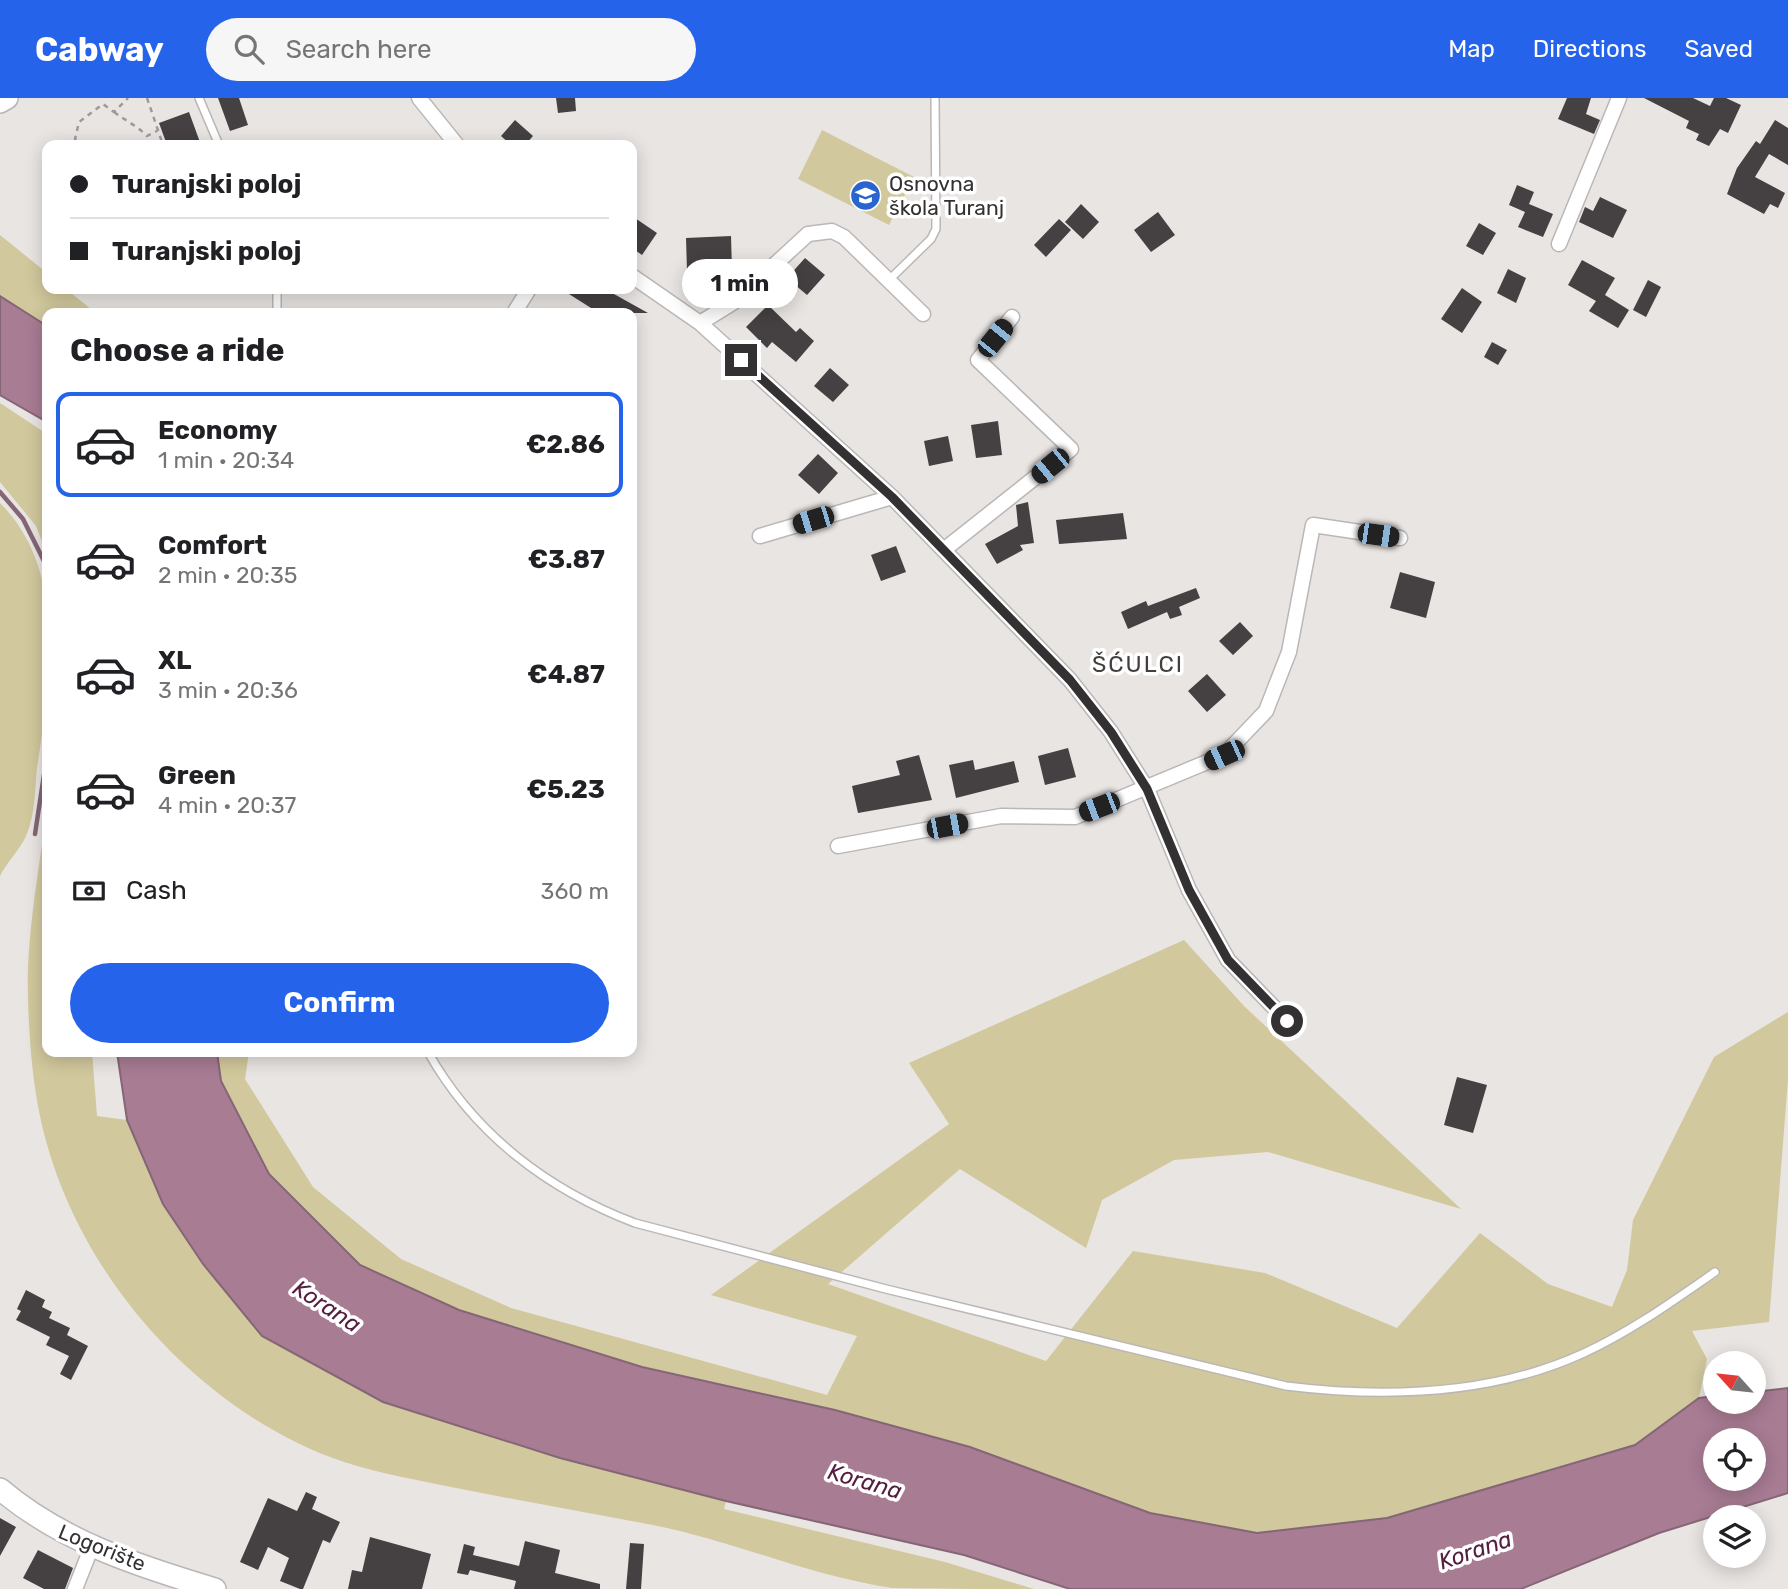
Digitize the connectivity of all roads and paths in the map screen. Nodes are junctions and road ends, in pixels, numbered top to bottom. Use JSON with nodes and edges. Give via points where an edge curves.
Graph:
{"nodes":[{"id":1,"x":6,"y":98,"type":"edge"},
{"id":2,"x":128,"y":98,"type":"edge"},
{"id":3,"x":147,"y":98,"type":"edge"},
{"id":4,"x":200,"y":98,"type":"edge"},
{"id":5,"x":419,"y":98,"type":"edge"},
{"id":6,"x":935,"y":98,"type":"edge"},
{"id":7,"x":1619,"y":98,"type":"edge"},
{"id":8,"x":0,"y":102,"type":"edge"},
{"id":9,"x":114,"y":112,"type":"junction"},
{"id":10,"x":157,"y":131,"type":"junction"},
{"id":11,"x":77,"y":140,"type":"edge"},
{"id":12,"x":162,"y":140,"type":"edge"},
{"id":13,"x":217,"y":140,"type":"edge"},
{"id":14,"x":453,"y":140,"type":"edge"},
{"id":15,"x":1559,"y":244,"type":"dead end"},
{"id":16,"x":637,"y":279,"type":"edge"},
{"id":17,"x":890,"y":279,"type":"junction"},
{"id":18,"x":923,"y":314,"type":"dead end"},
{"id":19,"x":1012,"y":317,"type":"dead end"},
{"id":20,"x":700,"y":323,"type":"junction"},
{"id":21,"x":892,"y":497,"type":"junction"},
{"id":22,"x":760,"y":536,"type":"dead end"},
{"id":23,"x":1400,"y":538,"type":"dead end"},
{"id":24,"x":945,"y":550,"type":"junction"},
{"id":25,"x":1147,"y":789,"type":"junction"},
{"id":26,"x":838,"y":846,"type":"dead end"},
{"id":27,"x":1287,"y":1021,"type":"dead end"},
{"id":28,"x":431,"y":1057,"type":"edge"},
{"id":29,"x":1715,"y":1272,"type":"dead end"},
{"id":30,"x":0,"y":1489,"type":"edge"},
{"id":31,"x":92,"y":1546,"type":"junction"},
{"id":32,"x":75,"y":1589,"type":"edge"},
{"id":33,"x":215,"y":1589,"type":"edge"}],
"edges":[{"from":1,"to":8,"type":"main road"},
{"from":2,"to":9,"type":"path"},
{"from":3,"to":10,"type":"path"},
{"from":4,"to":13,"type":"lane"},
{"from":5,"to":14,"type":"street"},
{"from":6,"to":17,"type":"lane","via":[[936,229]]},
{"from":7,"to":15,"type":"street"},
{"from":9,"to":10,"type":"path","via":[[147,136]]},
{"from":9,"to":11,"type":"path","via":[[103,104],[79,122]]},
{"from":10,"to":12,"type":"path"},
{"from":16,"to":20,"type":"street"},
{"from":17,"to":18,"type":"street"},
{"from":17,"to":20,"type":"street","via":[[844,237],[820,230],[797,241],[734,302]]},
{"from":19,"to":24,"type":"street","via":[[978,360],[1071,449]]},
{"from":20,"to":21,"type":"street"},
{"from":21,"to":22,"type":"street"},
{"from":21,"to":24,"type":"street"},
{"from":23,"to":25,"type":"street","via":[[1313,526],[1289,652],[1266,710],[1224,755]]},
{"from":24,"to":25,"type":"street","via":[[1070,680]]},
{"from":25,"to":26,"type":"street","via":[[1075,817],[1002,816]]},
{"from":25,"to":27,"type":"street","via":[[1189,890],[1228,960]]},
{"from":28,"to":29,"type":"lane","via":[[467,1108],[508,1150],[556,1185],[635,1223],[1286,1386],[1352,1392],[1419,1391],[1527,1372],[1584,1353]]},
{"from":30,"to":31,"type":"main road","name":"Logorište","via":[[50,1527]]},
{"from":31,"to":32,"type":"street"},
{"from":31,"to":33,"type":"main road","name":"Logorište"}]}
